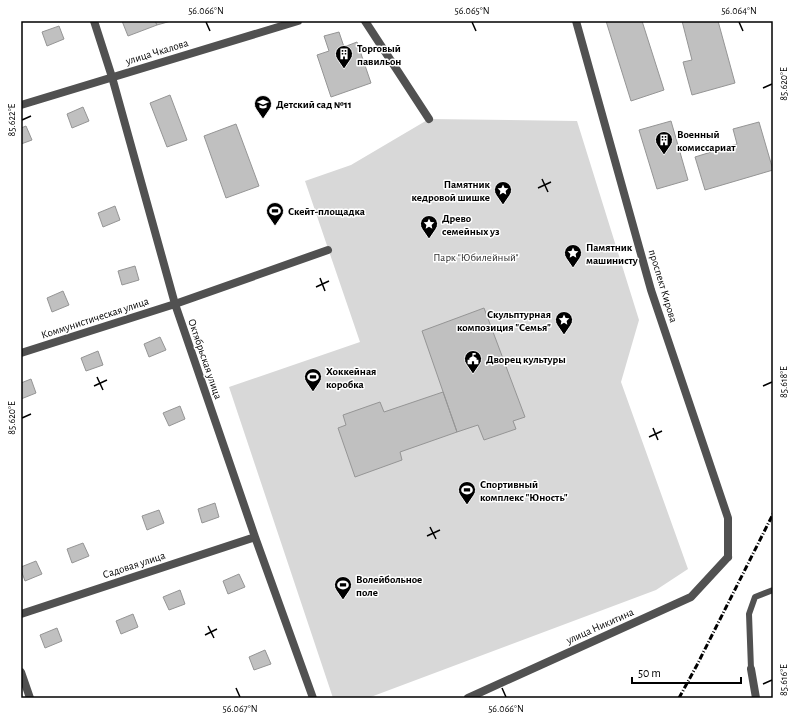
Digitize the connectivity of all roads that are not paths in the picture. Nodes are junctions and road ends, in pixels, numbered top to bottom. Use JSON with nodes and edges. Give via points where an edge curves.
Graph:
{"nodes":[{"id":1,"x":94,"y":21,"type":"edge"},
{"id":2,"x":298,"y":21,"type":"edge"},
{"id":3,"x":365,"y":21,"type":"edge"},
{"id":4,"x":576,"y":21,"type":"edge"},
{"id":5,"x":112,"y":77,"type":"junction"},
{"id":6,"x":21,"y":105,"type":"edge"},
{"id":7,"x":429,"y":119,"type":"dead end"},
{"id":8,"x":328,"y":250,"type":"dead end"},
{"id":9,"x":175,"y":304,"type":"junction"},
{"id":10,"x":21,"y":353,"type":"edge"},
{"id":11,"x":255,"y":537,"type":"junction"},
{"id":12,"x":728,"y":557,"type":"joint"},
{"id":13,"x":773,"y":590,"type":"edge"},
{"id":14,"x":21,"y":614,"type":"edge"},
{"id":15,"x":751,"y":669,"type":"joint"},
{"id":16,"x":21,"y":672,"type":"edge"},
{"id":17,"x":30,"y":698,"type":"edge"},
{"id":18,"x":313,"y":698,"type":"edge"},
{"id":19,"x":468,"y":698,"type":"edge"},
{"id":20,"x":756,"y":698,"type":"edge"}],
"edges":[{"from":1,"to":5,"type":"street","name":"Октябрьская улица"},
{"from":2,"to":5,"type":"street","name":"улица Чкалова"},
{"from":3,"to":7,"type":"street"},
{"from":4,"to":12,"type":"street","name":"проспект Кирова","via":[[651,290],[728,518]]},
{"from":5,"to":6,"type":"street","name":"улица Чкалова"},
{"from":5,"to":9,"type":"street","name":"Октябрьская улица"},
{"from":8,"to":9,"type":"street","name":"Коммунистическая улица"},
{"from":9,"to":10,"type":"street","name":"Коммунистическая улица"},
{"from":9,"to":11,"type":"street","name":"Октябрьская улица"},
{"from":11,"to":14,"type":"street","name":"Садовая улица"},
{"from":11,"to":18,"type":"street","name":"Октябрьская улица"},
{"from":12,"to":19,"type":"street","name":"улица Никитина","via":[[691,598]]},
{"from":13,"to":15,"type":"lane","via":[[754,597],[749,614]]},
{"from":15,"to":20,"type":"street"},
{"from":16,"to":17,"type":"street"}]}
